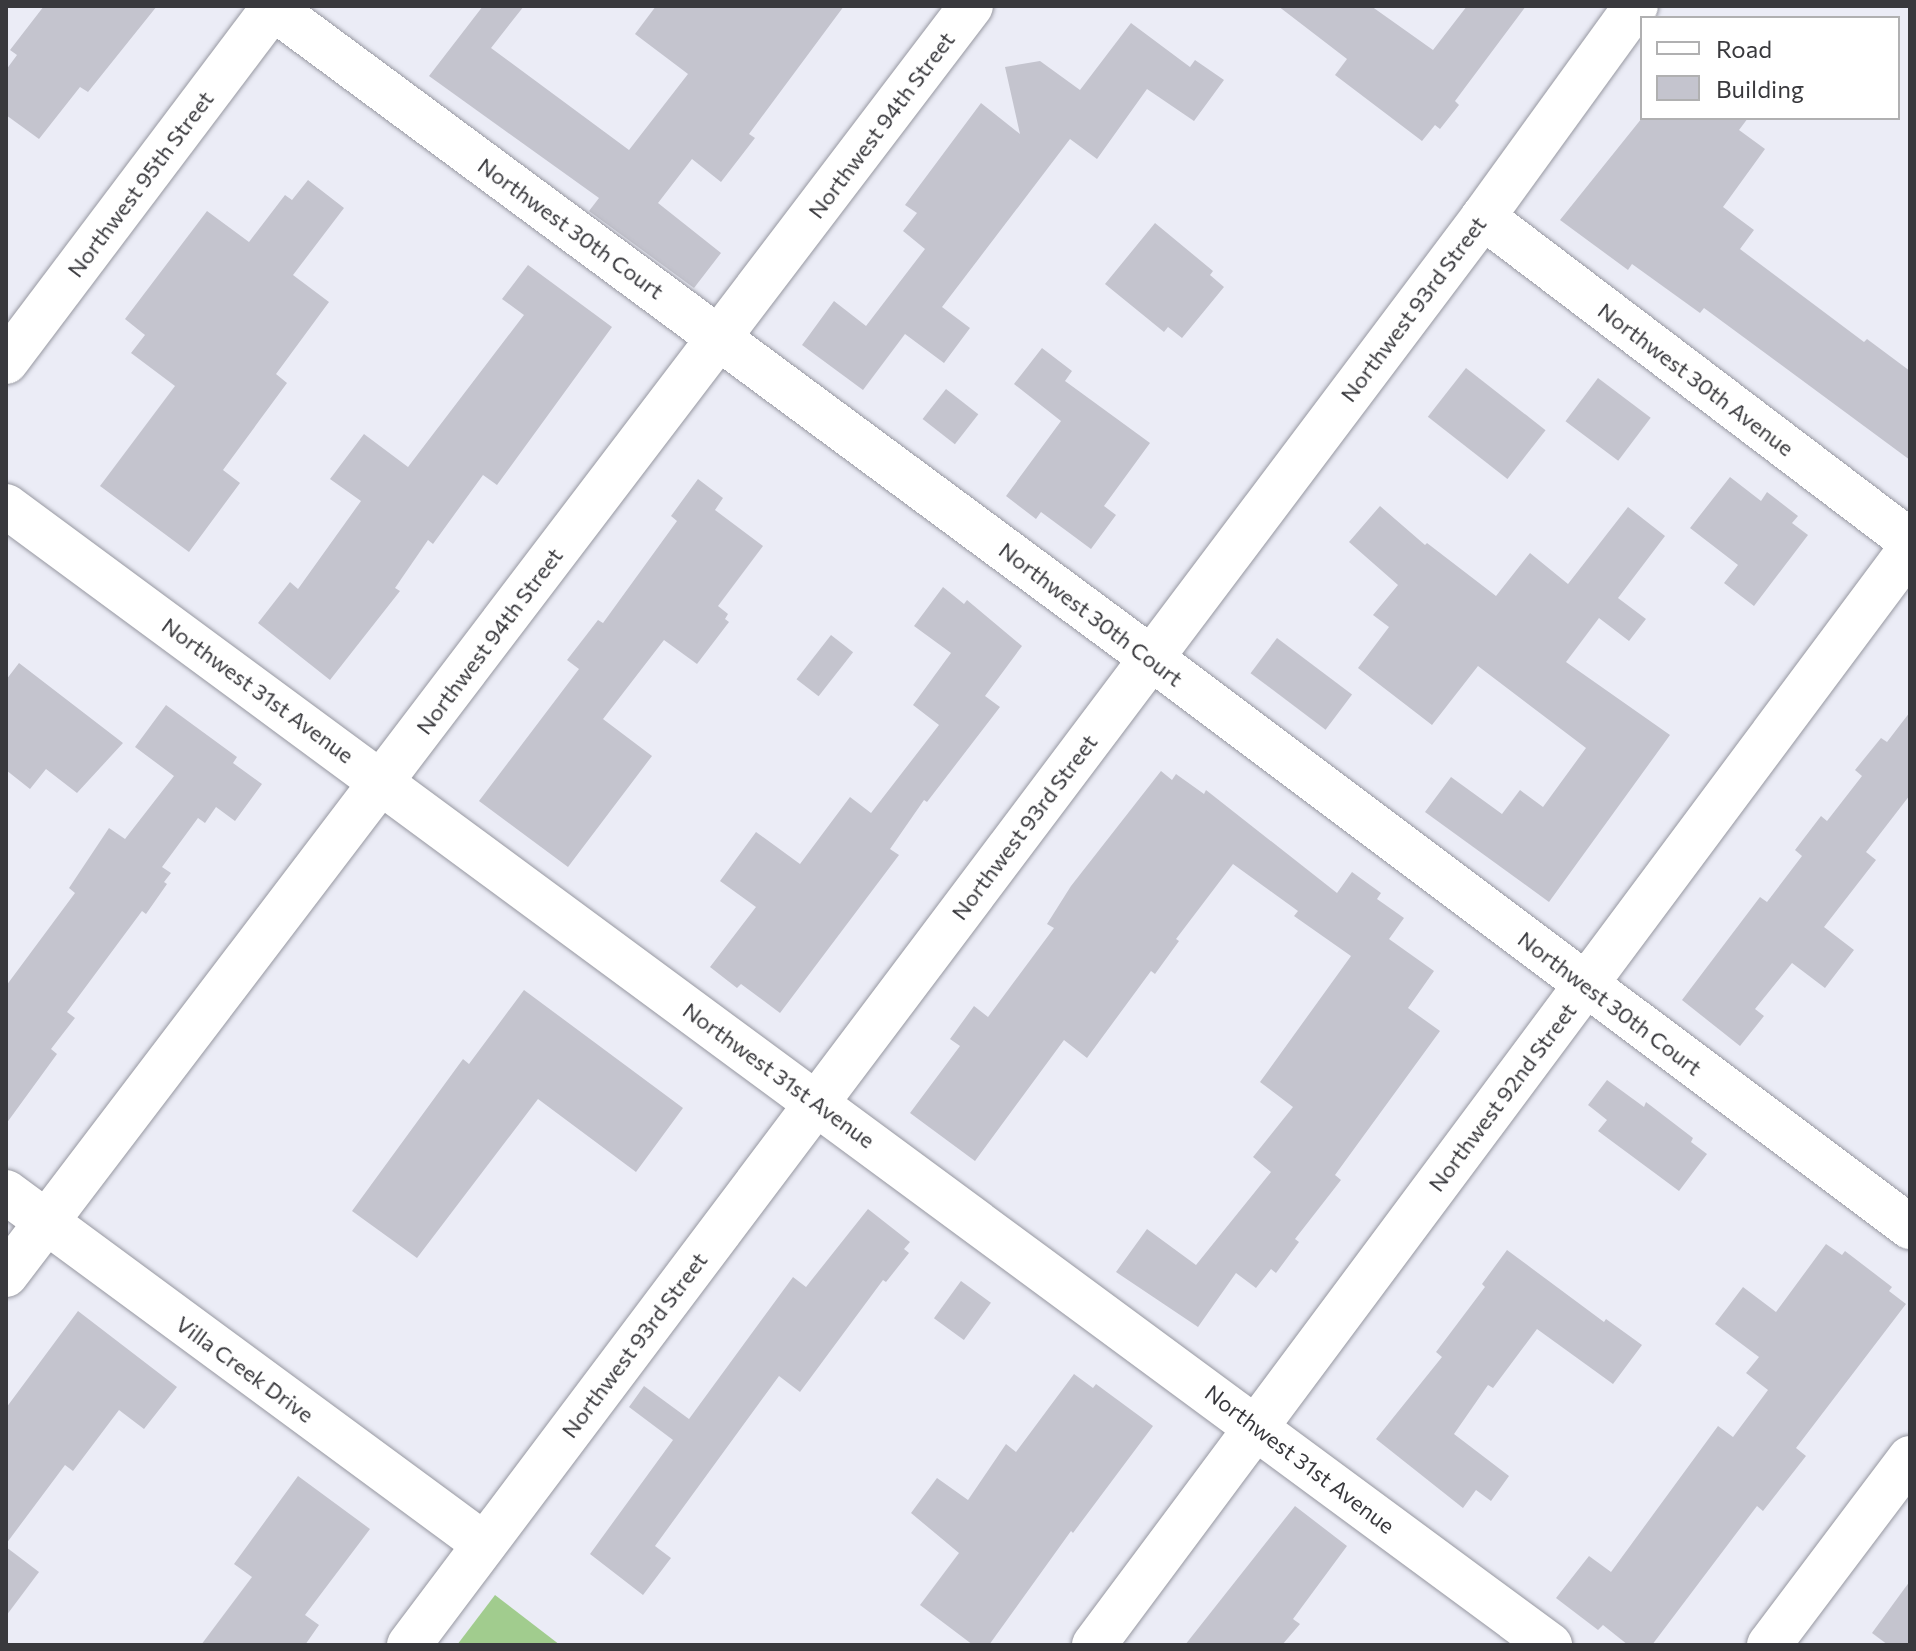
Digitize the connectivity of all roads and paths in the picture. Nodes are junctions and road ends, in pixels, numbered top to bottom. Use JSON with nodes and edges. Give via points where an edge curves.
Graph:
{"nodes":[{"id":1,"x":971,"y":6,"type":"edge"},
{"id":2,"x":1636,"y":6,"type":"edge"},
{"id":3,"x":272,"y":7,"type":"edge"},
{"id":4,"x":1483,"y":217,"type":"junction"},
{"id":5,"x":719,"y":338,"type":"junction"},
{"id":6,"x":6,"y":362,"type":"edge"},
{"id":7,"x":6,"y":506,"type":"edge"},
{"id":8,"x":1910,"y":541,"type":"edge"},
{"id":9,"x":1910,"y":549,"type":"edge"},
{"id":10,"x":1151,"y":658,"type":"junction"},
{"id":11,"x":382,"y":781,"type":"junction"},
{"id":12,"x":1585,"y":985,"type":"junction"},
{"id":13,"x":817,"y":1103,"type":"junction"},
{"id":14,"x":6,"y":1192,"type":"edge"},
{"id":15,"x":46,"y":1223,"type":"junction"},
{"id":16,"x":1910,"y":1227,"type":"edge"},
{"id":17,"x":6,"y":1275,"type":"edge"},
{"id":18,"x":1256,"y":1427,"type":"junction"},
{"id":19,"x":1910,"y":1458,"type":"edge"},
{"id":20,"x":484,"y":1544,"type":"junction"},
{"id":21,"x":409,"y":1645,"type":"edge"},
{"id":22,"x":1094,"y":1645,"type":"edge"},
{"id":23,"x":1550,"y":1645,"type":"edge"},
{"id":24,"x":1769,"y":1645,"type":"edge"}],
"edges":[{"from":1,"to":5,"type":"street","name":"Northwest 94th Street"},
{"from":2,"to":4,"type":"street","name":"Northwest 93rd Street"},
{"from":3,"to":5,"type":"street","name":"Northwest 30th Court"},
{"from":3,"to":6,"type":"street","name":"Northwest 95th Street"},
{"from":4,"to":8,"type":"street","name":"Northwest 30th Avenue"},
{"from":4,"to":10,"type":"street","name":"Northwest 93rd Street"},
{"from":5,"to":10,"type":"street","name":"Northwest 30th Court"},
{"from":5,"to":11,"type":"street","name":"Northwest 94th Street"},
{"from":7,"to":11,"type":"street","name":"Northwest 31st Avenue"},
{"from":9,"to":12,"type":"street","name":"Northwest 92nd Street"},
{"from":10,"to":12,"type":"street","name":"Northwest 30th Court"},
{"from":10,"to":13,"type":"street","name":"Northwest 93rd Street"},
{"from":11,"to":13,"type":"street","name":"Northwest 31st Avenue"},
{"from":11,"to":15,"type":"street","name":"Northwest 94th Street"},
{"from":12,"to":16,"type":"street","name":"Northwest 30th Court"},
{"from":12,"to":18,"type":"street","name":"Northwest 92nd Street"},
{"from":13,"to":18,"type":"street","name":"Northwest 31st Avenue"},
{"from":13,"to":20,"type":"street","name":"Northwest 93rd Street"},
{"from":14,"to":15,"type":"street","name":"Villa Creek Drive"},
{"from":15,"to":17,"type":"street","name":"Northwest 94th Street"},
{"from":15,"to":20,"type":"street","name":"Villa Creek Drive"},
{"from":18,"to":22,"type":"street","name":"Northwest 92nd Street"},
{"from":18,"to":23,"type":"street","name":"Northwest 31st Avenue"},
{"from":19,"to":24,"type":"street"},
{"from":20,"to":21,"type":"street","name":"Northwest 93rd Street"}]}
